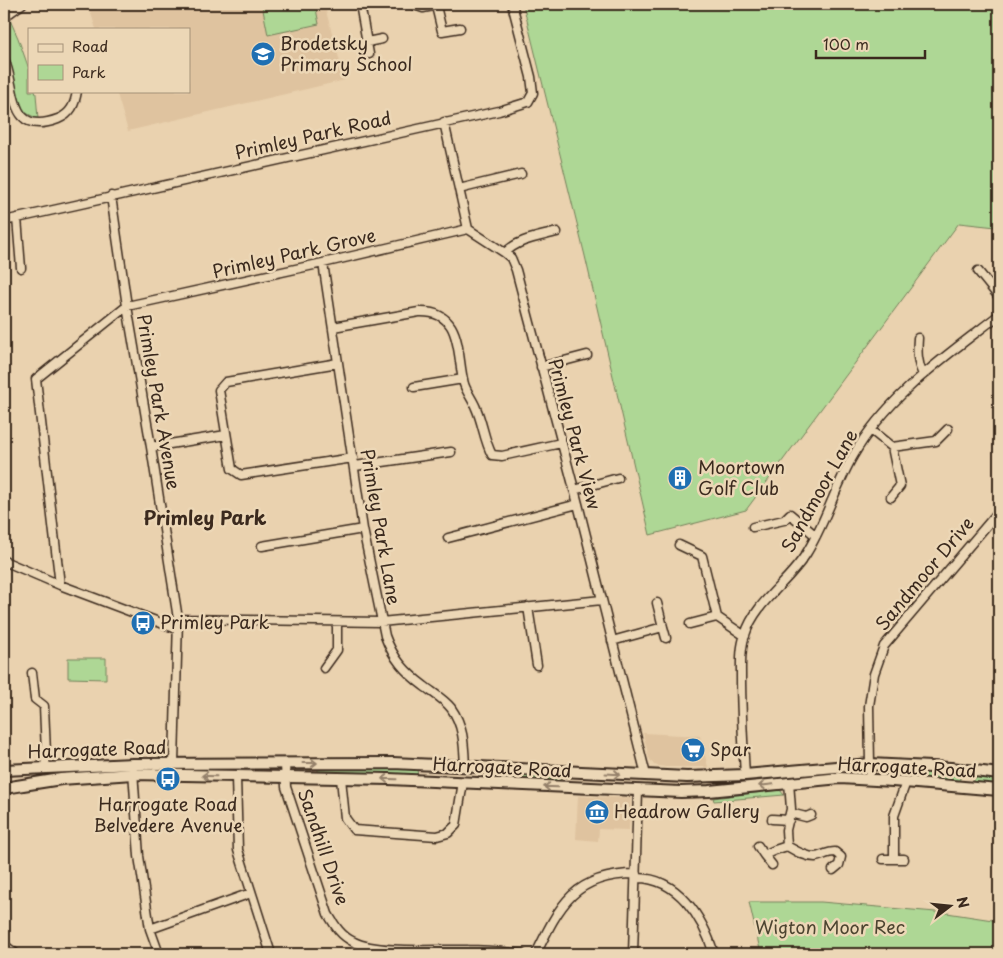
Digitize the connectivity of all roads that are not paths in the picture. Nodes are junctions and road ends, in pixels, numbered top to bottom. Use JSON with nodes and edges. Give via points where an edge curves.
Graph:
{"nodes":[{"id":1,"x":22,"y":4,"type":"edge"},
{"id":2,"x":360,"y":4,"type":"edge"},
{"id":3,"x":411,"y":4,"type":"edge"},
{"id":4,"x":512,"y":4,"type":"edge"},
{"id":5,"x":439,"y":5,"type":"edge"},
{"id":6,"x":4,"y":17,"type":"edge"},
{"id":7,"x":460,"y":28,"type":"dead end"},
{"id":8,"x":382,"y":39,"type":"dead end"},
{"id":9,"x":367,"y":42,"type":"junction"},
{"id":10,"x":370,"y":54,"type":"dead end"},
{"id":11,"x":4,"y":59,"type":"edge"},
{"id":12,"x":77,"y":92,"type":"edge"},
{"id":13,"x":444,"y":122,"type":"junction"},
{"id":14,"x":521,"y":174,"type":"dead end"},
{"id":15,"x":459,"y":189,"type":"junction"},
{"id":16,"x":111,"y":196,"type":"junction"},
{"id":17,"x":17,"y":218,"type":"junction"},
{"id":18,"x":4,"y":221,"type":"edge"},
{"id":19,"x":468,"y":229,"type":"junction"},
{"id":20,"x":557,"y":232,"type":"dead end"},
{"id":21,"x":505,"y":253,"type":"junction"},
{"id":22,"x":323,"y":263,"type":"junction"},
{"id":23,"x":21,"y":268,"type":"dead end"},
{"id":24,"x":978,"y":271,"type":"dead end"},
{"id":25,"x":999,"y":297,"type":"edge"},
{"id":26,"x":127,"y":306,"type":"junction"},
{"id":27,"x":999,"y":315,"type":"edge"},
{"id":28,"x":333,"y":327,"type":"junction"},
{"id":29,"x":918,"y":338,"type":"dead end"},
{"id":30,"x":587,"y":355,"type":"dead end"},
{"id":31,"x":338,"y":362,"type":"junction"},
{"id":32,"x":541,"y":367,"type":"junction"},
{"id":33,"x":923,"y":375,"type":"junction"},
{"id":34,"x":463,"y":378,"type":"junction"},
{"id":35,"x":414,"y":387,"type":"dead end"},
{"id":36,"x":948,"y":429,"type":"dead end"},
{"id":37,"x":871,"y":430,"type":"junction"},
{"id":38,"x":226,"y":435,"type":"junction"},
{"id":39,"x":561,"y":443,"type":"junction"},
{"id":40,"x":151,"y":447,"type":"junction"},
{"id":41,"x":892,"y":447,"type":"junction"},
{"id":42,"x":451,"y":452,"type":"dead end"},
{"id":43,"x":354,"y":462,"type":"junction"},
{"id":44,"x":618,"y":478,"type":"dead end"},
{"id":45,"x":574,"y":490,"type":"junction"},
{"id":46,"x":891,"y":497,"type":"dead end"},
{"id":47,"x":578,"y":504,"type":"junction"},
{"id":48,"x":999,"y":511,"type":"edge"},
{"id":49,"x":753,"y":527,"type":"dead end"},
{"id":50,"x":363,"y":529,"type":"junction"},
{"id":51,"x":816,"y":536,"type":"junction"},
{"id":52,"x":448,"y":538,"type":"dead end"},
{"id":53,"x":679,"y":545,"type":"dead end"},
{"id":54,"x":262,"y":546,"type":"dead end"},
{"id":55,"x":4,"y":561,"type":"edge"},
{"id":56,"x":60,"y":585,"type":"junction"},
{"id":57,"x":602,"y":600,"type":"junction"},
{"id":58,"x":657,"y":603,"type":"dead end"},
{"id":59,"x":528,"y":607,"type":"junction"},
{"id":60,"x":717,"y":617,"type":"junction"},
{"id":61,"x":178,"y":619,"type":"junction"},
{"id":62,"x":337,"y":622,"type":"junction"},
{"id":63,"x":381,"y":622,"type":"junction"},
{"id":64,"x":690,"y":624,"type":"dead end"},
{"id":65,"x":663,"y":627,"type":"junction"},
{"id":66,"x":177,"y":629,"type":"junction"},
{"id":67,"x":744,"y":636,"type":"junction"},
{"id":68,"x":666,"y":638,"type":"dead end"},
{"id":69,"x":612,"y":641,"type":"junction"},
{"id":70,"x":537,"y":665,"type":"dead end"},
{"id":71,"x":324,"y":668,"type":"dead end"},
{"id":72,"x":32,"y":673,"type":"dead end"},
{"id":73,"x":174,"y":763,"type":"junction"},
{"id":74,"x":285,"y":763,"type":"junction"},
{"id":75,"x":870,"y":764,"type":"junction"},
{"id":76,"x":423,"y":765,"type":"junction"},
{"id":77,"x":5,"y":767,"type":"edge"},
{"id":78,"x":465,"y":767,"type":"junction"},
{"id":79,"x":44,"y":768,"type":"junction"},
{"id":80,"x":20,"y":769,"type":"junction"},
{"id":81,"x":133,"y":769,"type":"junction"},
{"id":82,"x":570,"y":772,"type":"junction"},
{"id":83,"x":999,"y":774,"type":"edge"},
{"id":84,"x":745,"y":775,"type":"junction"},
{"id":85,"x":646,"y":776,"type":"junction"},
{"id":86,"x":236,"y":777,"type":"junction"},
{"id":87,"x":284,"y":778,"type":"junction"},
{"id":88,"x":341,"y":778,"type":"junction"},
{"id":89,"x":869,"y":779,"type":"junction"},
{"id":90,"x":46,"y":782,"type":"junction"},
{"id":91,"x":463,"y":782,"type":"junction"},
{"id":92,"x":789,"y":782,"type":"junction"},
{"id":93,"x":906,"y":782,"type":"junction"},
{"id":94,"x":505,"y":785,"type":"junction"},
{"id":95,"x":4,"y":788,"type":"edge"},
{"id":96,"x":609,"y":790,"type":"junction"},
{"id":97,"x":999,"y":790,"type":"edge"},
{"id":98,"x":638,"y":791,"type":"junction"},
{"id":99,"x":703,"y":792,"type":"junction"},
{"id":100,"x":811,"y":815,"type":"dead end"},
{"id":101,"x":789,"y":816,"type":"junction"},
{"id":102,"x":772,"y":819,"type":"dead end"},
{"id":103,"x":758,"y":846,"type":"dead end"},
{"id":104,"x":791,"y":850,"type":"junction"},
{"id":105,"x":764,"y":855,"type":"junction"},
{"id":106,"x":883,"y":858,"type":"dead end"},
{"id":107,"x":894,"y":859,"type":"junction"},
{"id":108,"x":904,"y":860,"type":"dead end"},
{"id":109,"x":772,"y":865,"type":"dead end"},
{"id":110,"x":833,"y":870,"type":"dead end"},
{"id":111,"x":636,"y":876,"type":"junction"},
{"id":112,"x":252,"y":893,"type":"junction"},
{"id":113,"x":150,"y":929,"type":"junction"},
{"id":114,"x":4,"y":945,"type":"edge"},
{"id":115,"x":387,"y":952,"type":"edge"},
{"id":116,"x":16,"y":954,"type":"edge"},
{"id":117,"x":159,"y":954,"type":"edge"},
{"id":118,"x":271,"y":954,"type":"edge"},
{"id":119,"x":522,"y":954,"type":"edge"},
{"id":120,"x":536,"y":954,"type":"edge"},
{"id":121,"x":633,"y":954,"type":"edge"},
{"id":122,"x":714,"y":954,"type":"edge"}],
"edges":[{"from":1,"to":6,"type":"street"},
{"from":2,"to":9,"type":"street"},
{"from":3,"to":5,"type":"street","via":[[423,8]]},
{"from":4,"to":13,"type":"street","name":"Primley Park Road","via":[[531,78],[533,93],[528,102]]},
{"from":5,"to":7,"type":"street","via":[[442,31]]},
{"from":8,"to":9,"type":"street"},
{"from":9,"to":10,"type":"street"},
{"from":11,"to":12,"type":"street","via":[[15,104],[19,112],[30,120],[47,121],[64,116],[72,109]]},
{"from":13,"to":15,"type":"street"},
{"from":13,"to":16,"type":"street","name":"Primley Park Road"},
{"from":14,"to":15,"type":"street"},
{"from":15,"to":19,"type":"street"},
{"from":16,"to":17,"type":"street","name":"Primley Park Road"},
{"from":16,"to":26,"type":"street","name":"Primley Park Avenue"},
{"from":17,"to":18,"type":"street","name":"Primley Park Road"},
{"from":17,"to":23,"type":"street"},
{"from":19,"to":21,"type":"street","name":"Primley Park View"},
{"from":19,"to":22,"type":"street","name":"Primley Park Grove"},
{"from":20,"to":21,"type":"street","via":[[520,242]]},
{"from":21,"to":32,"type":"street","name":"Primley Park View","via":[[516,270]]},
{"from":22,"to":26,"type":"street","name":"Primley Park Grove"},
{"from":22,"to":28,"type":"street","name":"Primley Park Lane"},
{"from":24,"to":25,"type":"street"},
{"from":26,"to":40,"type":"street","name":"Primley Park Avenue"},
{"from":26,"to":56,"type":"street","via":[[36,379]]},
{"from":27,"to":33,"type":"street","name":"Sandmoor Lane"},
{"from":28,"to":31,"type":"street","name":"Primley Park Lane"},
{"from":28,"to":34,"type":"street","via":[[420,312],[438,314],[457,338]]},
{"from":29,"to":33,"type":"street","via":[[918,365]]},
{"from":30,"to":32,"type":"street"},
{"from":31,"to":38,"type":"street","via":[[226,382],[219,390]]},
{"from":31,"to":43,"type":"street","name":"Primley Park Lane"},
{"from":32,"to":39,"type":"street","name":"Primley Park View"},
{"from":33,"to":37,"type":"street","name":"Sandmoor Lane"},
{"from":34,"to":35,"type":"street"},
{"from":34,"to":39,"type":"street","via":[[492,455],[502,456]]},
{"from":36,"to":41,"type":"street","via":[[936,441]]},
{"from":37,"to":41,"type":"street"},
{"from":37,"to":51,"type":"street","name":"Sandmoor Lane","via":[[838,482]]},
{"from":38,"to":40,"type":"street"},
{"from":38,"to":43,"type":"street","via":[[232,469],[241,475]]},
{"from":39,"to":45,"type":"street","name":"Primley Park View"},
{"from":40,"to":61,"type":"street","name":"Primley Park Avenue"},
{"from":41,"to":46,"type":"street","via":[[900,486]]},
{"from":42,"to":43,"type":"street"},
{"from":43,"to":50,"type":"street","name":"Primley Park Lane"},
{"from":44,"to":45,"type":"street"},
{"from":45,"to":47,"type":"street","name":"Primley Park View"},
{"from":47,"to":52,"type":"street"},
{"from":47,"to":57,"type":"street","name":"Primley Park View"},
{"from":48,"to":75,"type":"street","name":"Sandmoor Drive","via":[[884,646],[874,674],[869,706]]},
{"from":49,"to":51,"type":"street","via":[[784,520],[790,514]]},
{"from":50,"to":54,"type":"street"},
{"from":50,"to":63,"type":"street","name":"Primley Park Lane"},
{"from":51,"to":67,"type":"street","name":"Sandmoor Lane","via":[[806,555],[752,618]]},
{"from":53,"to":60,"type":"street","via":[[702,556]]},
{"from":55,"to":56,"type":"street"},
{"from":56,"to":66,"type":"street"},
{"from":57,"to":59,"type":"street"},
{"from":57,"to":69,"type":"street","name":"Primley Park View"},
{"from":58,"to":65,"type":"street"},
{"from":59,"to":63,"type":"street"},
{"from":59,"to":70,"type":"street"},
{"from":60,"to":64,"type":"street"},
{"from":60,"to":67,"type":"street"},
{"from":61,"to":62,"type":"street"},
{"from":61,"to":66,"type":"street","name":"Primley Park Avenue"},
{"from":62,"to":63,"type":"street"},
{"from":62,"to":71,"type":"street","via":[[337,650]]},
{"from":63,"to":78,"type":"street","name":"Primley Park Lane","via":[[391,652],[402,668],[451,708],[464,739]]},
{"from":65,"to":68,"type":"street"},
{"from":65,"to":69,"type":"street"},
{"from":66,"to":73,"type":"street","name":"Primley Park Avenue"},
{"from":67,"to":84,"type":"street","name":"Sandmoor Lane","via":[[741,700]]},
{"from":69,"to":85,"type":"street","name":"Primley Park View"},
{"from":72,"to":79,"type":"street","via":[[35,699],[44,706]]},
{"from":73,"to":74,"type":"highway","name":"Harrogate Road"},
{"from":73,"to":81,"type":"highway","name":"Harrogate Road"},
{"from":74,"to":76,"type":"highway","name":"Harrogate Road","one_way":true},
{"from":74,"to":87,"type":"street","name":"Sandhill Drive"},
{"from":75,"to":83,"type":"highway","name":"Harrogate Road"},
{"from":75,"to":84,"type":"highway","name":"Harrogate Road"},
{"from":75,"to":89,"type":"street","name":"Sandmoor Drive"},
{"from":76,"to":78,"type":"highway","name":"Harrogate Road"},
{"from":76,"to":91,"type":"highway","via":[[426,776],[456,777]]},
{"from":77,"to":80,"type":"highway","name":"Harrogate Road"},
{"from":78,"to":82,"type":"highway","name":"Harrogate Road"},
{"from":78,"to":94,"type":"highway","via":[[471,772],[503,774]]},
{"from":79,"to":80,"type":"highway","name":"Harrogate Road"},
{"from":79,"to":81,"type":"highway","name":"Harrogate Road"},
{"from":80,"to":90,"type":"highway","via":[[27,773],[42,773]]},
{"from":86,"to":81,"type":"highway","name":"Harrogate Road","one_way":true},
{"from":81,"to":90,"type":"highway","name":"Harrogate Road"},
{"from":81,"to":113,"type":"street","via":[[139,856]]},
{"from":82,"to":85,"type":"highway","name":"Harrogate Road","one_way":true},
{"from":82,"to":96,"type":"highway","via":[[570,778],[576,781],[601,783]]},
{"from":84,"to":85,"type":"highway","name":"Harrogate Road"},
{"from":85,"to":99,"type":"highway","via":[[658,782],[694,783],[700,785]]},
{"from":86,"to":87,"type":"highway","name":"Harrogate Road"},
{"from":86,"to":112,"type":"street","via":[[238,850]]},
{"from":87,"to":88,"type":"highway","name":"Harrogate Road"},
{"from":87,"to":115,"type":"street","name":"Sandhill Drive","via":[[328,914],[336,928],[355,943]]},
{"from":91,"to":88,"type":"highway","name":"Harrogate Road","one_way":true},
{"from":88,"to":91,"type":"street","via":[[345,818],[354,830],[437,836],[448,833],[456,825]]},
{"from":89,"to":92,"type":"highway","name":"Harrogate Road"},
{"from":89,"to":93,"type":"highway","name":"Harrogate Road"},
{"from":90,"to":95,"type":"highway","name":"Harrogate Road"},
{"from":91,"to":94,"type":"highway","name":"Harrogate Road"},
{"from":92,"to":99,"type":"highway","name":"Harrogate Road","one_way":true},
{"from":92,"to":101,"type":"street"},
{"from":93,"to":97,"type":"highway","name":"Harrogate Road"},
{"from":93,"to":107,"type":"street","via":[[894,816]]},
{"from":96,"to":94,"type":"highway","name":"Harrogate Road","one_way":true},
{"from":96,"to":98,"type":"highway","name":"Harrogate Road"},
{"from":98,"to":99,"type":"highway","name":"Harrogate Road"},
{"from":98,"to":111,"type":"street"},
{"from":100,"to":101,"type":"street"},
{"from":101,"to":102,"type":"street"},
{"from":101,"to":104,"type":"street","via":[[786,830]]},
{"from":103,"to":105,"type":"street"},
{"from":104,"to":105,"type":"street","via":[[775,850]]},
{"from":104,"to":110,"type":"street","via":[[806,857],[835,852],[841,857]]},
{"from":105,"to":109,"type":"street"},
{"from":106,"to":107,"type":"street"},
{"from":107,"to":108,"type":"street"},
{"from":111,"to":120,"type":"street","via":[[607,875],[574,892],[557,914]]},
{"from":111,"to":121,"type":"street"},
{"from":111,"to":122,"type":"street","via":[[657,881],[684,899],[704,927]]},
{"from":112,"to":113,"type":"street"},
{"from":112,"to":118,"type":"street"},
{"from":113,"to":117,"type":"street"},
{"from":114,"to":116,"type":"street"},
{"from":115,"to":119,"type":"street","name":"Sandhill Drive","via":[[471,950]]}]}
